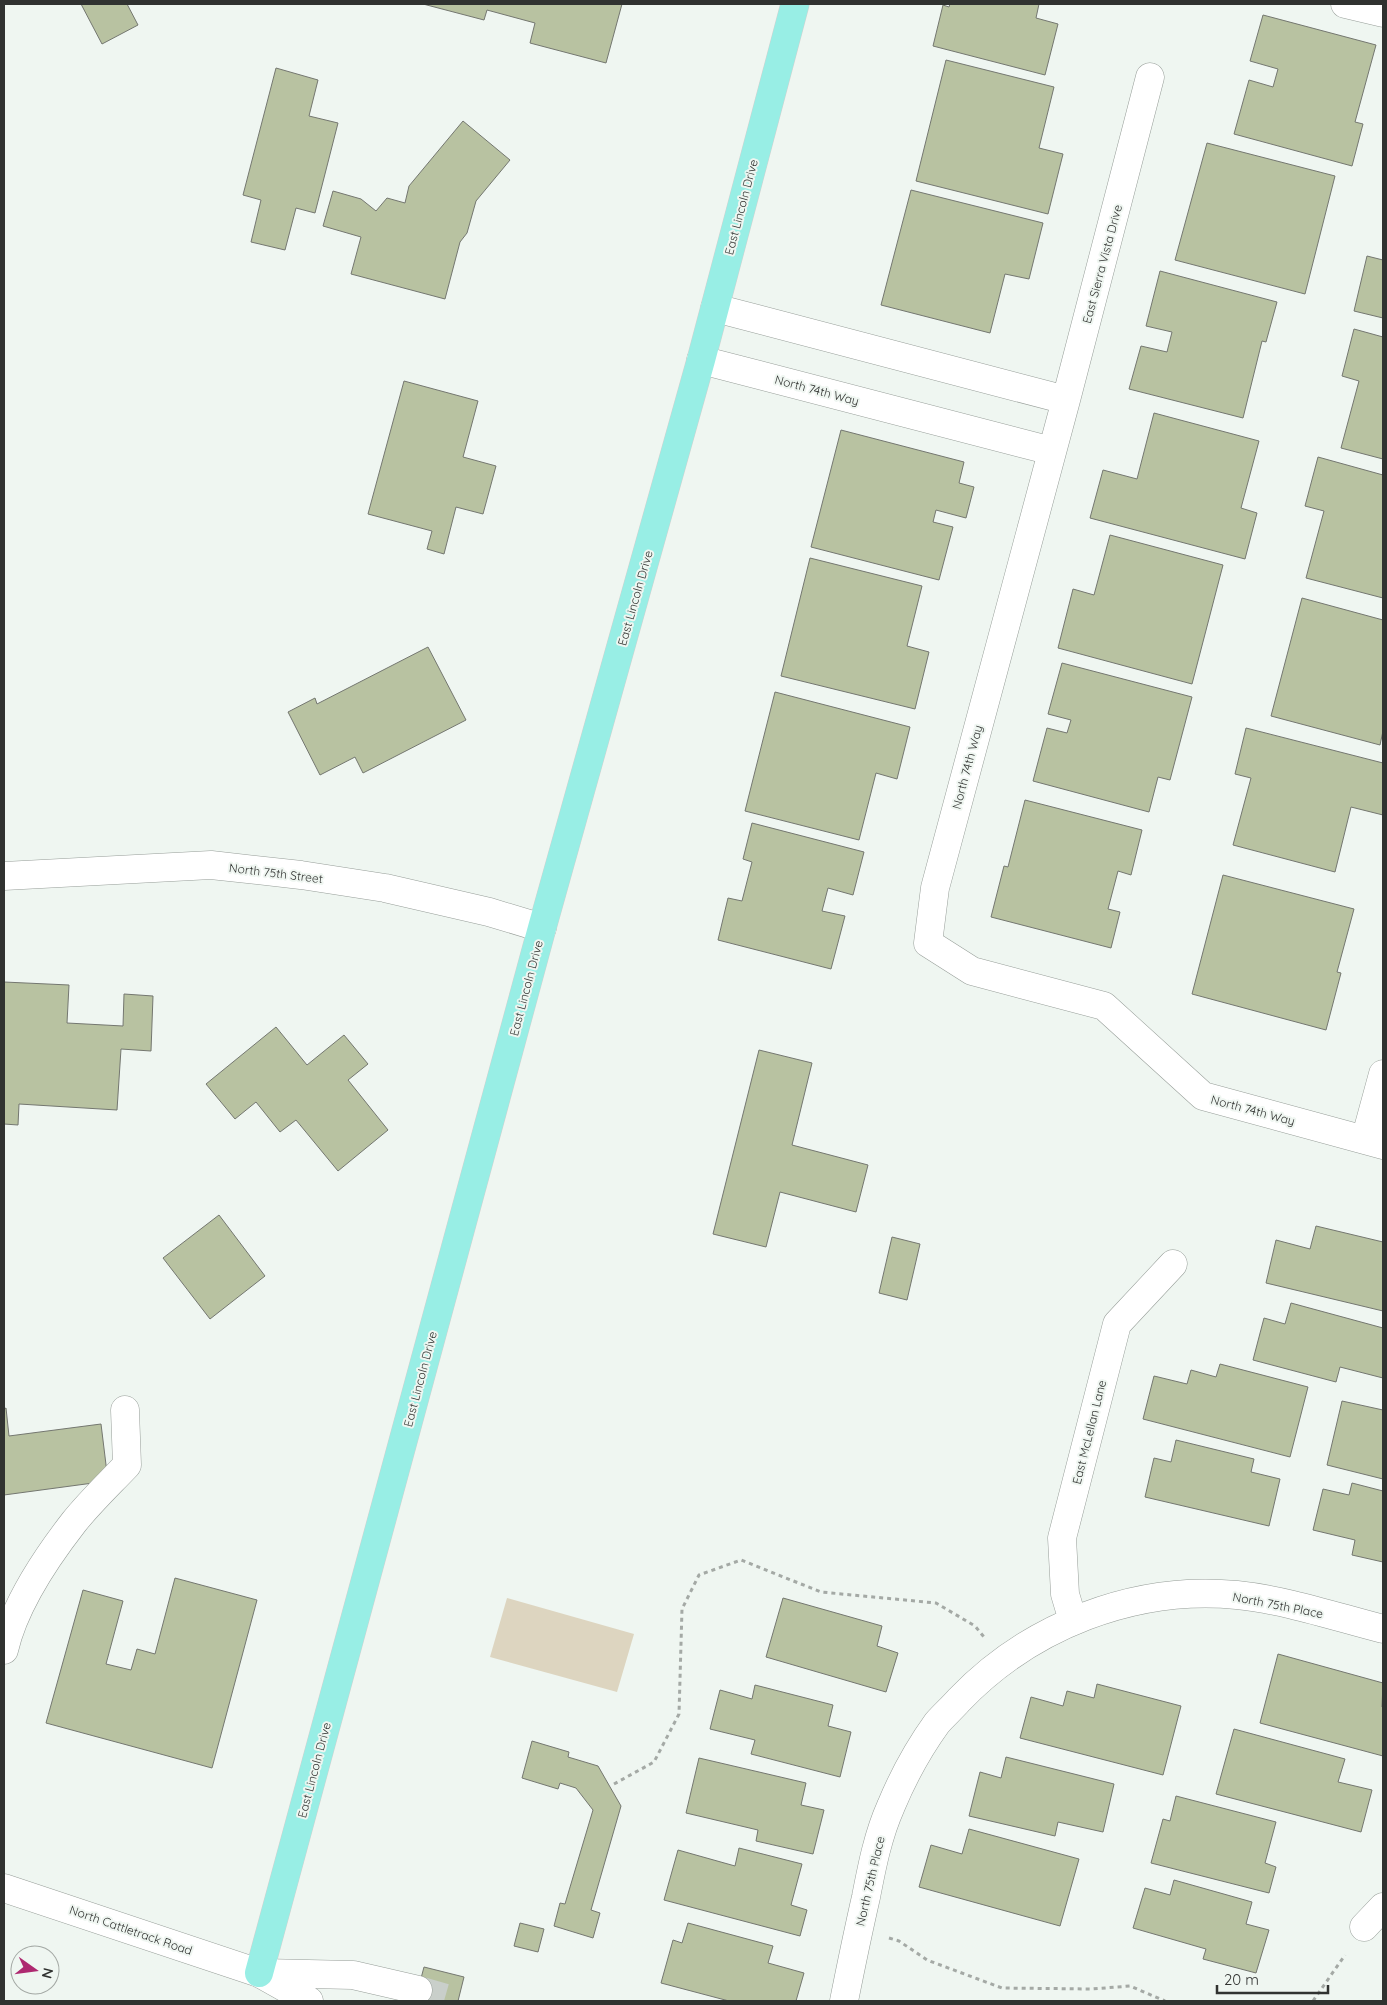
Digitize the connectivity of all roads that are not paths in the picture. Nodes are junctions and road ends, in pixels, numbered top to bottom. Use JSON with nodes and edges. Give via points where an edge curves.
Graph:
{"nodes":[{"id":1,"x":795,"y":4,"type":"edge"},
{"id":2,"x":1345,"y":4,"type":"edge"},
{"id":3,"x":1383,"y":13,"type":"edge"},
{"id":4,"x":1150,"y":77,"type":"dead end"},
{"id":5,"x":715,"y":308,"type":"junction"},
{"id":6,"x":702,"y":360,"type":"junction"},
{"id":7,"x":1066,"y":400,"type":"junction"},
{"id":8,"x":1052,"y":451,"type":"junction"},
{"id":9,"x":4,"y":876,"type":"edge"},
{"id":10,"x":542,"y":928,"type":"junction"},
{"id":11,"x":1383,"y":1074,"type":"edge"},
{"id":12,"x":1374,"y":1143,"type":"edge"},
{"id":13,"x":1173,"y":1264,"type":"dead end"},
{"id":14,"x":125,"y":1410,"type":"dead end"},
{"id":15,"x":1073,"y":1621,"type":"junction"},
{"id":16,"x":1383,"y":1629,"type":"edge"},
{"id":17,"x":4,"y":1650,"type":"edge"},
{"id":18,"x":4,"y":1888,"type":"edge"},
{"id":19,"x":1383,"y":1907,"type":"edge"},
{"id":20,"x":1364,"y":1927,"type":"road end"},
{"id":21,"x":258,"y":1973,"type":"junction"},
{"id":22,"x":418,"y":1990,"type":"tunnel mouth"},
{"id":23,"x":309,"y":2001,"type":"edge"},
{"id":24,"x":844,"y":2001,"type":"edge"}],
"edges":[{"from":1,"to":5,"type":"main road","name":"East Lincoln Drive"},
{"from":2,"to":3,"type":"street"},
{"from":4,"to":7,"type":"street","name":"East Sierra Vista Drive"},
{"from":5,"to":6,"type":"main road","name":"East Lincoln Drive"},
{"from":5,"to":7,"type":"street"},
{"from":6,"to":8,"type":"street","name":"North 74th Way"},
{"from":6,"to":10,"type":"main road","name":"East Lincoln Drive"},
{"from":7,"to":8,"type":"street","name":"East Sierra Vista Drive"},
{"from":8,"to":12,"type":"street","name":"North 74th Way","via":[[935,888],[928,943],[972,971],[1104,1006],[1203,1096]]},
{"from":9,"to":10,"type":"street","name":"North 75th Street","via":[[211,865],[385,888]]},
{"from":10,"to":21,"type":"main road","name":"East Lincoln Drive"},
{"from":11,"to":12,"type":"street"},
{"from":13,"to":15,"type":"street","name":"East McLellan Lane","via":[[1117,1324],[1062,1538],[1065,1594]]},
{"from":14,"to":17,"type":"street","via":[[127,1465],[74,1522],[34,1580],[8,1633]]},
{"from":15,"to":16,"type":"street","name":"North 75th Place","via":[[1120,1604],[1166,1595],[1209,1594],[1279,1602]]},
{"from":15,"to":24,"type":"street","name":"North 75th Place","via":[[1051,1630],[1002,1661],[974,1685],[938,1723],[906,1774],[890,1807],[875,1852]]},
{"from":18,"to":21,"type":"street","name":"North Cattletrack Road"},
{"from":19,"to":20,"type":"street"},
{"from":21,"to":22,"type":"street","name":"North Cattletrack Road","via":[[353,1975]]},
{"from":21,"to":23,"type":"street","name":"North Cattletrack Road"}]}
